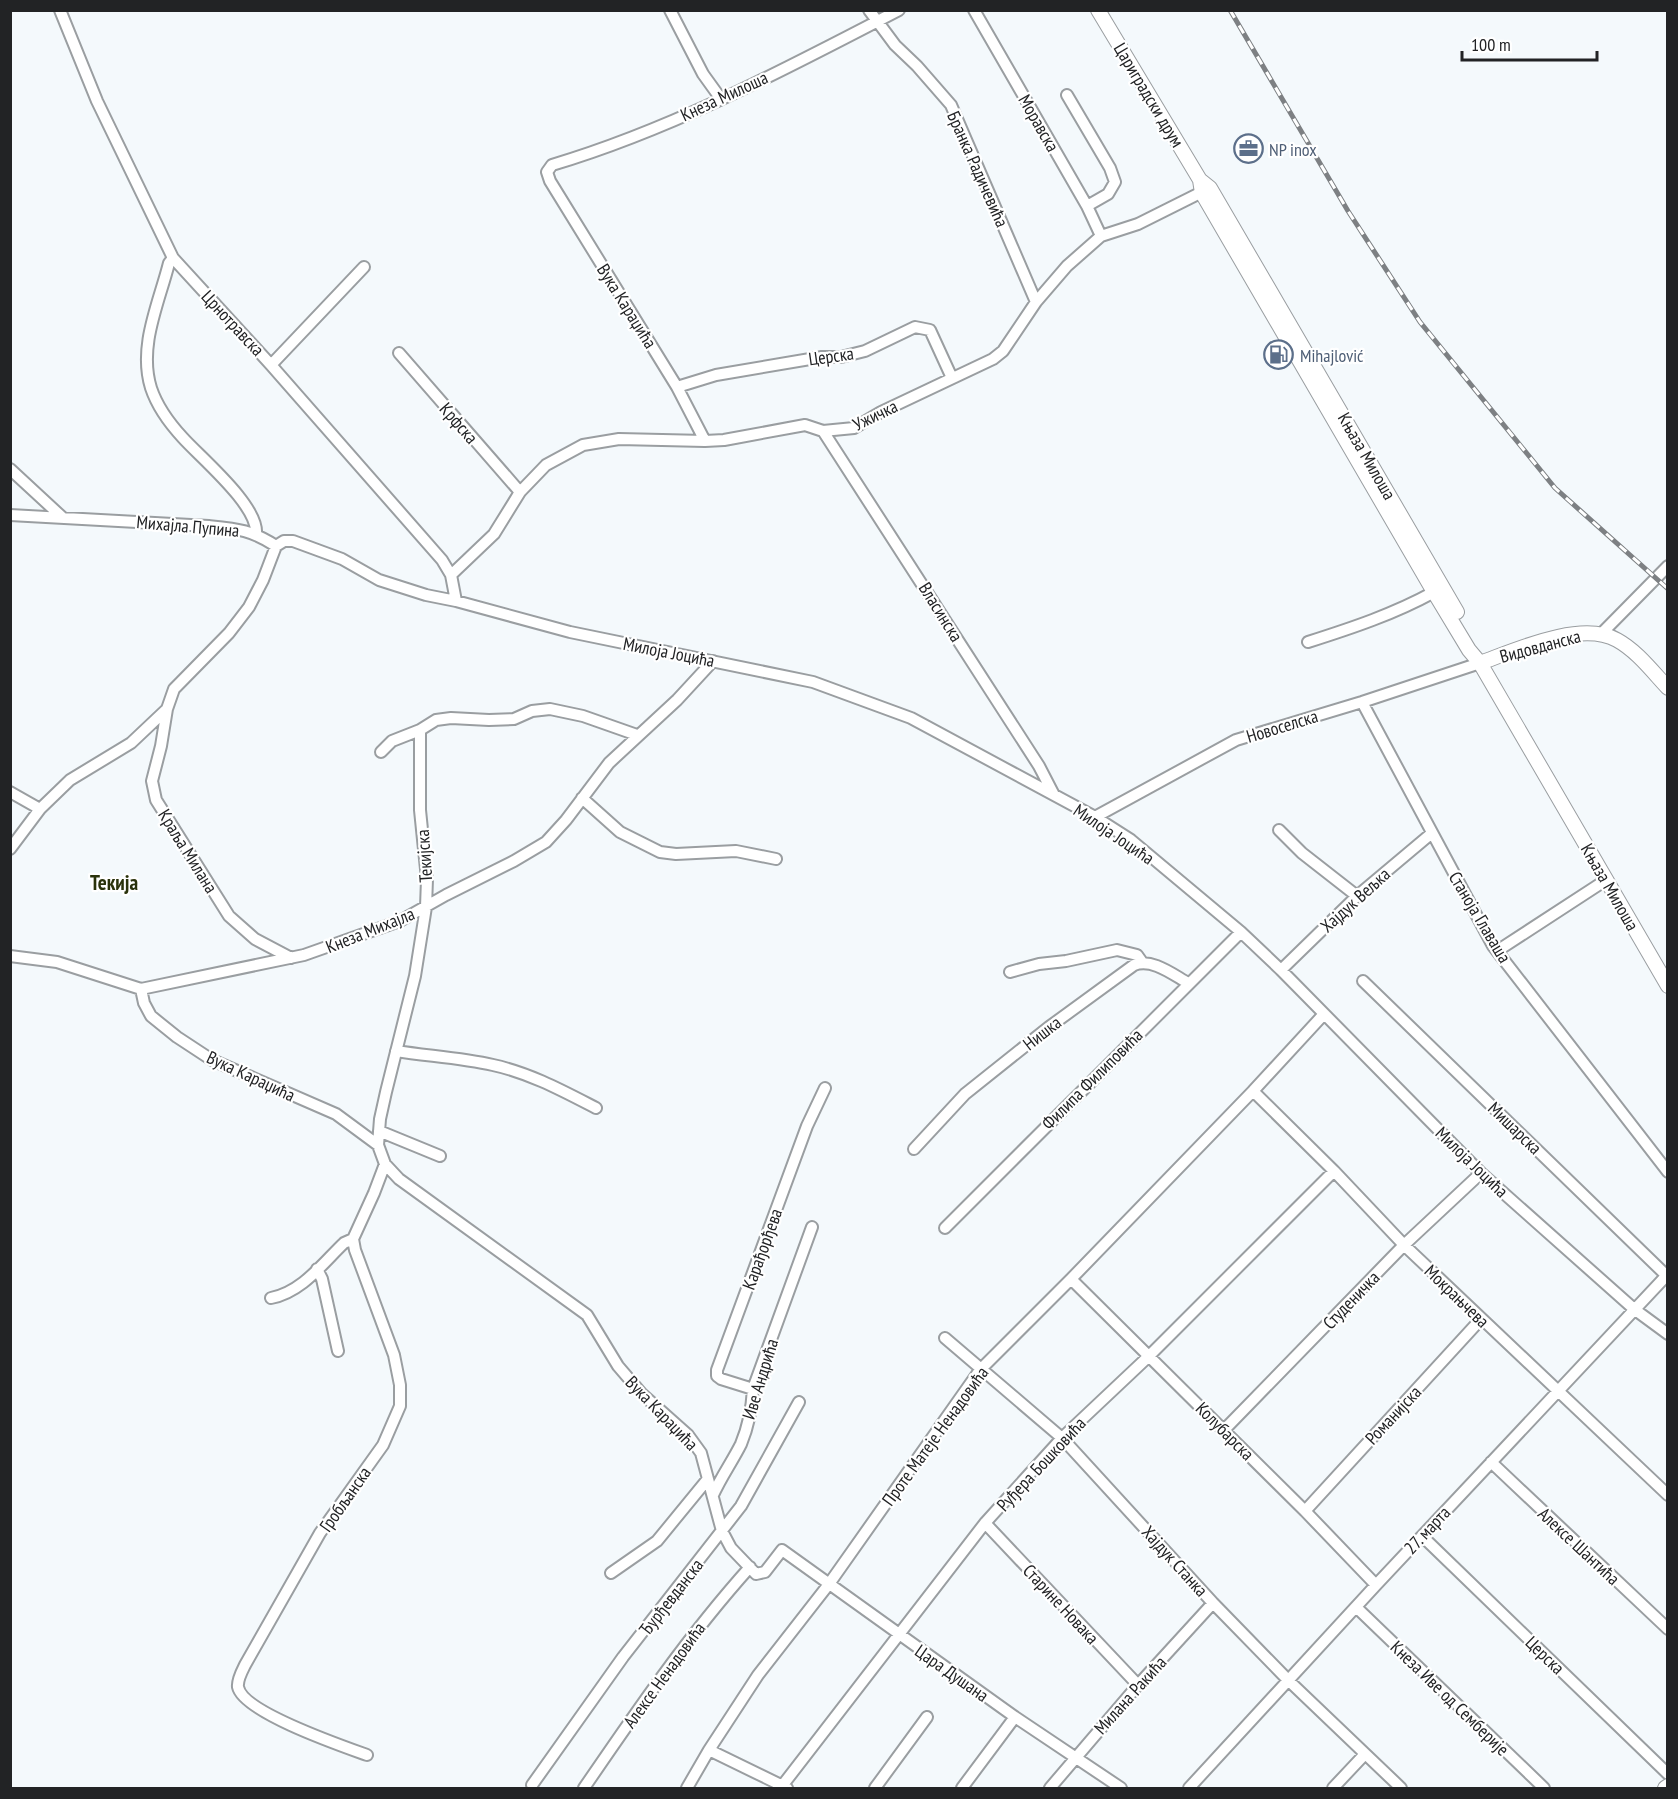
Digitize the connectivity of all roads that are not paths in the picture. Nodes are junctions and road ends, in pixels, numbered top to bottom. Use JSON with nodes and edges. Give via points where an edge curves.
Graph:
{"nodes":[{"id":1,"x":60,"y":10,"type":"edge"},
{"id":2,"x":670,"y":10,"type":"edge"},
{"id":3,"x":869,"y":10,"type":"edge"},
{"id":4,"x":899,"y":10,"type":"edge"},
{"id":5,"x":974,"y":10,"type":"edge"},
{"id":6,"x":1098,"y":10,"type":"edge"},
{"id":7,"x":877,"y":22,"type":"junction"},
{"id":8,"x":1067,"y":95,"type":"dead end"},
{"id":9,"x":721,"y":99,"type":"junction"},
{"id":10,"x":547,"y":172,"type":"joint"},
{"id":11,"x":1204,"y":187,"type":"junction"},
{"id":12,"x":1087,"y":207,"type":"junction"},
{"id":13,"x":1101,"y":236,"type":"junction"},
{"id":14,"x":1243,"y":254,"type":"junction"},
{"id":15,"x":173,"y":258,"type":"junction"},
{"id":16,"x":364,"y":267,"type":"dead end"},
{"id":17,"x":1036,"y":302,"type":"junction"},
{"id":18,"x":399,"y":353,"type":"dead end"},
{"id":19,"x":271,"y":364,"type":"junction"},
{"id":20,"x":952,"y":378,"type":"junction"},
{"id":21,"x":677,"y":387,"type":"junction"},
{"id":22,"x":823,"y":431,"type":"junction"},
{"id":23,"x":705,"y":441,"type":"junction"},
{"id":24,"x":10,"y":469,"type":"edge"},
{"id":25,"x":520,"y":492,"type":"junction"},
{"id":26,"x":38,"y":495,"type":"junction"},
{"id":27,"x":10,"y":515,"type":"edge"},
{"id":28,"x":32,"y":516,"type":"junction"},
{"id":29,"x":63,"y":518,"type":"junction"},
{"id":30,"x":256,"y":534,"type":"junction"},
{"id":31,"x":276,"y":546,"type":"junction"},
{"id":32,"x":1668,"y":566,"type":"edge"},
{"id":33,"x":452,"y":575,"type":"junction"},
{"id":34,"x":1434,"y":592,"type":"junction"},
{"id":35,"x":456,"y":601,"type":"junction"},
{"id":36,"x":1601,"y":634,"type":"junction"},
{"id":37,"x":1308,"y":642,"type":"dead end"},
{"id":38,"x":713,"y":661,"type":"junction"},
{"id":39,"x":1480,"y":663,"type":"junction"},
{"id":40,"x":1668,"y":688,"type":"edge"},
{"id":41,"x":1362,"y":702,"type":"junction"},
{"id":42,"x":167,"y":709,"type":"junction"},
{"id":43,"x":420,"y":730,"type":"junction"},
{"id":44,"x":637,"y":735,"type":"junction"},
{"id":45,"x":381,"y":752,"type":"dead end"},
{"id":46,"x":10,"y":792,"type":"edge"},
{"id":47,"x":1054,"y":795,"type":"junction"},
{"id":48,"x":582,"y":798,"type":"junction"},
{"id":49,"x":39,"y":809,"type":"junction"},
{"id":50,"x":1095,"y":817,"type":"junction"},
{"id":51,"x":1279,"y":830,"type":"dead end"},
{"id":52,"x":1432,"y":833,"type":"junction"},
{"id":53,"x":10,"y":849,"type":"edge"},
{"id":54,"x":776,"y":858,"type":"dead end"},
{"id":55,"x":1606,"y":880,"type":"junction"},
{"id":56,"x":1357,"y":896,"type":"junction"},
{"id":57,"x":426,"y":907,"type":"junction"},
{"id":58,"x":1241,"y":932,"type":"junction"},
{"id":59,"x":1497,"y":951,"type":"junction"},
{"id":60,"x":10,"y":956,"type":"edge"},
{"id":61,"x":291,"y":958,"type":"junction"},
{"id":62,"x":1142,"y":962,"type":"junction"},
{"id":63,"x":1281,"y":970,"type":"junction"},
{"id":64,"x":1010,"y":972,"type":"dead end"},
{"id":65,"x":1363,"y":981,"type":"dead end"},
{"id":66,"x":1188,"y":983,"type":"junction"},
{"id":67,"x":1668,"y":986,"type":"edge"},
{"id":68,"x":141,"y":989,"type":"junction"},
{"id":69,"x":1324,"y":1014,"type":"junction"},
{"id":70,"x":396,"y":1051,"type":"junction"},
{"id":71,"x":825,"y":1088,"type":"dead end"},
{"id":72,"x":1253,"y":1091,"type":"junction"},
{"id":73,"x":596,"y":1108,"type":"dead end"},
{"id":74,"x":379,"y":1131,"type":"junction"},
{"id":75,"x":378,"y":1145,"type":"junction"},
{"id":76,"x":914,"y":1149,"type":"dead end"},
{"id":77,"x":440,"y":1156,"type":"dead end"},
{"id":78,"x":385,"y":1164,"type":"junction"},
{"id":79,"x":1334,"y":1171,"type":"junction"},
{"id":80,"x":1668,"y":1172,"type":"edge"},
{"id":81,"x":1481,"y":1173,"type":"junction"},
{"id":82,"x":812,"y":1227,"type":"dead end"},
{"id":83,"x":945,"y":1228,"type":"dead end"},
{"id":84,"x":353,"y":1239,"type":"junction"},
{"id":85,"x":1404,"y":1245,"type":"junction"},
{"id":86,"x":317,"y":1269,"type":"junction"},
{"id":87,"x":1667,"y":1275,"type":"edge"},
{"id":88,"x":1071,"y":1279,"type":"junction"},
{"id":89,"x":271,"y":1298,"type":"dead end"},
{"id":90,"x":1634,"y":1309,"type":"junction"},
{"id":91,"x":1481,"y":1319,"type":"junction"},
{"id":92,"x":1668,"y":1334,"type":"edge"},
{"id":93,"x":945,"y":1338,"type":"dead end"},
{"id":94,"x":338,"y":1351,"type":"dead end"},
{"id":95,"x":1149,"y":1356,"type":"junction"},
{"id":96,"x":980,"y":1370,"type":"junction"},
{"id":97,"x":753,"y":1389,"type":"junction"},
{"id":98,"x":1558,"y":1392,"type":"junction"},
{"id":99,"x":799,"y":1402,"type":"dead end"},
{"id":100,"x":1224,"y":1430,"type":"junction"},
{"id":101,"x":1062,"y":1438,"type":"junction"},
{"id":102,"x":1491,"y":1462,"type":"junction"},
{"id":103,"x":707,"y":1480,"type":"junction"},
{"id":104,"x":713,"y":1495,"type":"junction"},
{"id":105,"x":1668,"y":1495,"type":"edge"},
{"id":106,"x":1305,"y":1511,"type":"junction"},
{"id":107,"x":985,"y":1524,"type":"junction"},
{"id":108,"x":722,"y":1531,"type":"junction"},
{"id":109,"x":1422,"y":1536,"type":"junction"},
{"id":110,"x":750,"y":1567,"type":"junction"},
{"id":111,"x":611,"y":1573,"type":"dead end"},
{"id":112,"x":829,"y":1584,"type":"junction"},
{"id":113,"x":1376,"y":1585,"type":"junction"},
{"id":114,"x":1213,"y":1603,"type":"junction"},
{"id":115,"x":1356,"y":1607,"type":"junction"},
{"id":116,"x":1668,"y":1629,"type":"edge"},
{"id":117,"x":899,"y":1635,"type":"junction"},
{"id":118,"x":1289,"y":1681,"type":"junction"},
{"id":119,"x":1138,"y":1685,"type":"junction"},
{"id":120,"x":927,"y":1717,"type":"dead end"},
{"id":121,"x":1015,"y":1717,"type":"junction"},
{"id":122,"x":709,"y":1750,"type":"junction"},
{"id":123,"x":1365,"y":1754,"type":"junction"},
{"id":124,"x":367,"y":1755,"type":"dead end"},
{"id":125,"x":1075,"y":1757,"type":"junction"},
{"id":126,"x":1668,"y":1774,"type":"edge"},
{"id":127,"x":533,"y":1785,"type":"edge"},
{"id":128,"x":784,"y":1787,"type":"edge"},
{"id":129,"x":584,"y":1788,"type":"edge"},
{"id":130,"x":687,"y":1788,"type":"edge"},
{"id":131,"x":875,"y":1788,"type":"edge"},
{"id":132,"x":963,"y":1788,"type":"edge"},
{"id":133,"x":1050,"y":1788,"type":"edge"},
{"id":134,"x":1121,"y":1788,"type":"edge"},
{"id":135,"x":1189,"y":1788,"type":"edge"},
{"id":136,"x":1333,"y":1788,"type":"edge"},
{"id":137,"x":1401,"y":1788,"type":"edge"},
{"id":138,"x":1544,"y":1788,"type":"edge"}],
"edges":[{"from":1,"to":15,"type":"street","name":"Црнотравска","via":[[97,101]]},
{"from":2,"to":9,"type":"street","via":[[703,74]]},
{"from":3,"to":7,"type":"street","name":"Бранка Радичевића"},
{"from":4,"to":7,"type":"street","name":"Кнеза Милоша"},
{"from":5,"to":12,"type":"street","name":"Моравска"},
{"from":6,"to":11,"type":"main road","name":"Цариградски друм"},
{"from":7,"to":9,"type":"street","name":"Кнеза Милоша"},
{"from":7,"to":17,"type":"street","name":"Бранка Радичевића","via":[[951,105]]},
{"from":8,"to":12,"type":"street","via":[[1115,182],[1108,194]]},
{"from":9,"to":10,"type":"street","name":"Кнеза Милоша","via":[[608,147],[552,165]]},
{"from":10,"to":21,"type":"street","name":"Вука Караџића"},
{"from":11,"to":13,"type":"street","name":"Ужичка","via":[[1138,224]]},
{"from":11,"to":14,"type":"main road","name":"Цариградски друм"},
{"from":12,"to":13,"type":"street","name":"Моравска"},
{"from":13,"to":17,"type":"street","name":"Ужичка","via":[[1067,266]]},
{"from":14,"to":34,"type":"main road","name":"Књаза Милоша"},
{"from":14,"to":39,"type":"main road","name":"Књаза Милоша","via":[[1473,640]]},
{"from":15,"to":19,"type":"street","name":"Црнотравска"},
{"from":15,"to":30,"type":"street","via":[[150,329],[147,359],[151,388],[181,437],[238,495],[257,527]]},
{"from":16,"to":19,"type":"street"},
{"from":17,"to":20,"type":"street","name":"Ужичка","via":[[1003,351]]},
{"from":18,"to":25,"type":"street","name":"Крфска"},
{"from":19,"to":33,"type":"street","name":"Црнотравска"},
{"from":20,"to":21,"type":"street","name":"Церска","via":[[930,330],[915,327],[865,351],[842,357],[716,375]]},
{"from":20,"to":22,"type":"street","name":"Ужичка","via":[[854,428]]},
{"from":21,"to":23,"type":"street","name":"Вука Караџића"},
{"from":22,"to":23,"type":"street","name":"Ужичка","via":[[805,425]]},
{"from":22,"to":47,"type":"street","name":"Власинска","via":[[917,573]]},
{"from":23,"to":25,"type":"street","name":"Ужичка","via":[[619,439],[583,445],[546,465]]},
{"from":24,"to":26,"type":"street"},
{"from":25,"to":33,"type":"street","name":"Ужичка","via":[[494,534]]},
{"from":26,"to":28,"type":"street"},
{"from":26,"to":29,"type":"street"},
{"from":27,"to":28,"type":"street","name":"Михајла Пупина"},
{"from":28,"to":29,"type":"street","name":"Михајла Пупина"},
{"from":29,"to":30,"type":"street","name":"Михајла Пупина","via":[[210,526]]},
{"from":30,"to":31,"type":"street","name":"Михајла Пупина"},
{"from":31,"to":35,"type":"street","via":[[293,541],[342,559],[379,580]]},
{"from":31,"to":42,"type":"street","via":[[249,607],[174,689]]},
{"from":32,"to":36,"type":"street","name":"Видовданска"},
{"from":33,"to":35,"type":"street","name":"Црнотравска"},
{"from":34,"to":37,"type":"street","via":[[1367,623]]},
{"from":34,"to":39,"type":"main road","name":"Књаза Милоша"},
{"from":35,"to":38,"type":"street","name":"Милоја Јоцића","via":[[570,632]]},
{"from":36,"to":39,"type":"main road","name":"Видовданска","via":[[1581,633],[1548,640]]},
{"from":36,"to":40,"type":"main road","name":"Видовданска","via":[[1626,646]]},
{"from":38,"to":44,"type":"street","name":"Кнеза Михајла"},
{"from":38,"to":47,"type":"street","name":"Милоја Јоцића","via":[[813,682],[911,718]]},
{"from":39,"to":41,"type":"street","name":"Новоселска"},
{"from":39,"to":55,"type":"main road","name":"Књаза Милоша"},
{"from":41,"to":50,"type":"street","name":"Новоселска","via":[[1236,740]]},
{"from":41,"to":52,"type":"street","name":"Станоја Главаша"},
{"from":42,"to":49,"type":"street","via":[[131,743],[70,780]]},
{"from":42,"to":61,"type":"street","name":"Краља Милана","via":[[152,781],[156,800],[229,916],[255,939]]},
{"from":43,"to":44,"type":"street","via":[[435,720],[514,719],[550,709]]},
{"from":43,"to":45,"type":"street","via":[[392,741]]},
{"from":43,"to":57,"type":"street","name":"Текијска"},
{"from":44,"to":48,"type":"street","name":"Кнеза Михајла"},
{"from":46,"to":49,"type":"street"},
{"from":47,"to":50,"type":"street","name":"Милоја Јоцића"},
{"from":48,"to":54,"type":"street","via":[[620,832],[660,852],[736,851]]},
{"from":48,"to":57,"type":"street","name":"Кнеза Михајла","via":[[546,842]]},
{"from":49,"to":53,"type":"street"},
{"from":50,"to":58,"type":"street","name":"Милоја Јоцића","via":[[1131,840]]},
{"from":51,"to":56,"type":"street"},
{"from":52,"to":56,"type":"street","name":"Хајдук Вељка"},
{"from":52,"to":59,"type":"street","name":"Станоја Главаша"},
{"from":55,"to":59,"type":"street"},
{"from":55,"to":67,"type":"main road","name":"Књаза Милоша"},
{"from":56,"to":63,"type":"street","name":"Хајдук Вељка"},
{"from":57,"to":61,"type":"street","name":"Кнеза Михајла","via":[[400,921]]},
{"from":57,"to":70,"type":"street","name":"Текијска","via":[[416,976]]},
{"from":58,"to":63,"type":"street","name":"Милоја Јоцића"},
{"from":58,"to":66,"type":"street","name":"Филипа Филиповића"},
{"from":59,"to":80,"type":"street","name":"Станоја Главаша"},
{"from":60,"to":68,"type":"street","name":"Кнеза Михајла","via":[[57,962]]},
{"from":61,"to":68,"type":"street","name":"Кнеза Михајла"},
{"from":62,"to":64,"type":"street","via":[[1137,955],[1117,950]]},
{"from":62,"to":66,"type":"street"},
{"from":62,"to":76,"type":"street","name":"Нишка","via":[[965,1094]]},
{"from":63,"to":69,"type":"street","name":"Милоја Јоцића"},
{"from":65,"to":87,"type":"street","name":"Мишарска"},
{"from":66,"to":83,"type":"street","name":"Филипа Филиповића"},
{"from":68,"to":75,"type":"street","name":"Вука Караџића","via":[[151,1016],[177,1037],[212,1060],[336,1114]]},
{"from":69,"to":72,"type":"street","name":"Проте Матеје Ненадовића"},
{"from":69,"to":81,"type":"street","name":"Милоја Јоцића"},
{"from":70,"to":73,"type":"street","via":[[492,1065],[524,1074]]},
{"from":70,"to":74,"type":"street","name":"Текијска"},
{"from":71,"to":97,"type":"street","name":"Карађорђева","via":[[807,1126],[717,1370],[721,1379]]},
{"from":72,"to":79,"type":"street","name":"Мокрањчева"},
{"from":72,"to":88,"type":"street","name":"Проте Матеје Ненадовића"},
{"from":74,"to":75,"type":"street","name":"Текијска"},
{"from":74,"to":77,"type":"street"},
{"from":75,"to":78,"type":"street"},
{"from":78,"to":84,"type":"street"},
{"from":78,"to":103,"type":"street","name":"Вука Караџића","via":[[399,1179],[587,1315],[618,1366],[642,1394],[688,1435],[701,1453]]},
{"from":79,"to":85,"type":"street","name":"Мокрањчева"},
{"from":79,"to":95,"type":"street","name":"Руђера Бошковића"},
{"from":81,"to":85,"type":"street","name":"Студеничка"},
{"from":81,"to":90,"type":"street","name":"Милоја Јоцића"},
{"from":82,"to":97,"type":"street","name":"Иве Андрића"},
{"from":84,"to":86,"type":"street"},
{"from":84,"to":124,"type":"street","name":"Гробљанска","via":[[394,1355],[400,1406],[383,1445],[314,1543],[244,1665],[238,1686],[244,1699],[264,1712]]},
{"from":85,"to":91,"type":"street","name":"Мокрањчева"},
{"from":85,"to":100,"type":"street","name":"Студеничка"},
{"from":86,"to":89,"type":"street","via":[[300,1286]]},
{"from":86,"to":94,"type":"street"},
{"from":87,"to":90,"type":"street","name":"27. марта"},
{"from":88,"to":95,"type":"street","name":"Колубарска"},
{"from":88,"to":96,"type":"street","name":"Проте Матеје Ненадовића"},
{"from":90,"to":92,"type":"street","name":"Милоја Јоцића"},
{"from":90,"to":98,"type":"street","name":"27. марта"},
{"from":91,"to":98,"type":"street","name":"Мокрањчева"},
{"from":91,"to":106,"type":"street","name":"Романијска"},
{"from":93,"to":96,"type":"street","name":"Хајдук Станка"},
{"from":95,"to":100,"type":"street","name":"Колубарска"},
{"from":95,"to":101,"type":"street","name":"Руђера Бошковића"},
{"from":96,"to":101,"type":"street","name":"Хајдук Станка"},
{"from":96,"to":112,"type":"street","name":"Проте Матеје Ненадовића"},
{"from":97,"to":104,"type":"street","name":"Иве Андрића","via":[[753,1406],[741,1444]]},
{"from":98,"to":102,"type":"street","name":"27. марта"},
{"from":98,"to":105,"type":"street","name":"Мокрањчева"},
{"from":99,"to":108,"type":"street","name":"Ђурђевданска","via":[[741,1506]]},
{"from":100,"to":106,"type":"street","name":"Колубарска"},
{"from":101,"to":107,"type":"street","name":"Руђера Бошковића"},
{"from":101,"to":114,"type":"street","name":"Хајдук Станка"},
{"from":102,"to":109,"type":"street","name":"27. марта"},
{"from":102,"to":116,"type":"street","name":"Алексе Шантића"},
{"from":103,"to":104,"type":"street","name":"Вука Караџића"},
{"from":103,"to":111,"type":"street","via":[[657,1541]]},
{"from":104,"to":108,"type":"street","name":"Вука Караџића"},
{"from":106,"to":113,"type":"street","name":"Колубарска"},
{"from":107,"to":117,"type":"street","name":"Руђера Бошковића"},
{"from":107,"to":119,"type":"street","name":"Старине Новака"},
{"from":108,"to":110,"type":"street","name":"Вука Караџића","via":[[731,1548]]},
{"from":108,"to":127,"type":"street","name":"Ђурђевданска","via":[[623,1657]]},
{"from":109,"to":113,"type":"street","name":"27. марта"},
{"from":109,"to":126,"type":"street","name":"Церска"},
{"from":110,"to":112,"type":"street","name":"Цара Душана","via":[[759,1574],[765,1572],[782,1551]]},
{"from":110,"to":129,"type":"street","name":"Алексе Ненадовића","via":[[649,1692]]},
{"from":112,"to":117,"type":"street","name":"Цара Душана"},
{"from":112,"to":122,"type":"street","name":"Проте Матеје Ненадовића","via":[[758,1675]]},
{"from":113,"to":115,"type":"street","name":"27. марта"},
{"from":114,"to":118,"type":"street","name":"Хајдук Станка"},
{"from":114,"to":119,"type":"street","name":"Милана Ракића"},
{"from":115,"to":118,"type":"street","name":"27. марта"},
{"from":115,"to":138,"type":"street","name":"Кнеза Иве од Семберије"},
{"from":117,"to":121,"type":"street","name":"Цара Душана"},
{"from":117,"to":128,"type":"street","name":"Руђера Бошковића"},
{"from":118,"to":123,"type":"street","name":"Хајдук Станка"},
{"from":118,"to":135,"type":"street","name":"27. марта"},
{"from":119,"to":125,"type":"street","name":"Милана Ракића"},
{"from":120,"to":131,"type":"street"},
{"from":121,"to":125,"type":"street","name":"Цара Душана"},
{"from":121,"to":132,"type":"street"},
{"from":122,"to":128,"type":"street"},
{"from":122,"to":130,"type":"street","name":"Проте Матеје Ненадовића"},
{"from":123,"to":136,"type":"street"},
{"from":123,"to":137,"type":"street","name":"Хајдук Станка"},
{"from":125,"to":133,"type":"street","name":"Милана Ракића"},
{"from":125,"to":134,"type":"street","name":"Цара Душана"}]}
